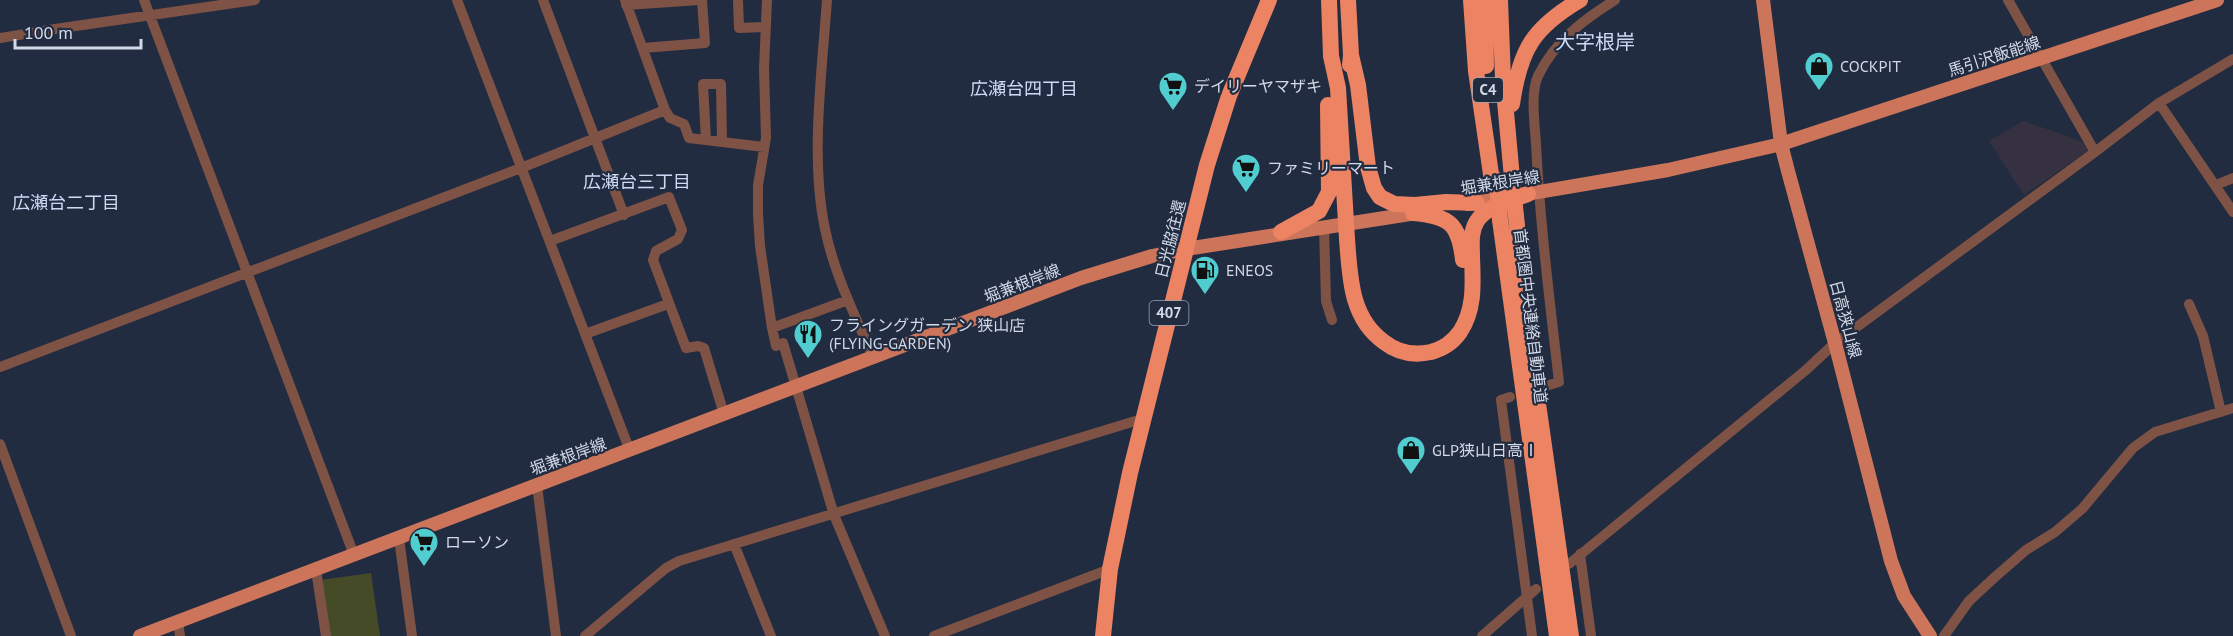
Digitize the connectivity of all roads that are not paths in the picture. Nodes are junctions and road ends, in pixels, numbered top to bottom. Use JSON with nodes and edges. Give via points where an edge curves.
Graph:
{"nodes":[{"id":1,"x":144,"y":0,"type":"edge"},
{"id":2,"x":255,"y":0,"type":"edge"},
{"id":3,"x":457,"y":0,"type":"edge"},
{"id":4,"x":543,"y":0,"type":"edge"},
{"id":5,"x":701,"y":0,"type":"edge"},
{"id":6,"x":738,"y":0,"type":"edge"},
{"id":7,"x":767,"y":0,"type":"edge"},
{"id":8,"x":826,"y":0,"type":"edge"},
{"id":9,"x":1269,"y":0,"type":"edge"},
{"id":10,"x":1329,"y":0,"type":"edge"},
{"id":11,"x":1348,"y":0,"type":"edge"},
{"id":12,"x":1471,"y":0,"type":"edge"},
{"id":13,"x":1485,"y":0,"type":"edge"},
{"id":14,"x":1500,"y":0,"type":"edge"},
{"id":15,"x":1580,"y":0,"type":"edge"},
{"id":16,"x":1616,"y":0,"type":"edge"},
{"id":17,"x":1763,"y":0,"type":"edge"},
{"id":18,"x":2008,"y":0,"type":"edge"},
{"id":19,"x":2217,"y":0,"type":"edge"},
{"id":20,"x":625,"y":2,"type":"edge"},
{"id":21,"x":149,"y":14,"type":"junction"},
{"id":22,"x":765,"y":27,"type":"junction"},
{"id":23,"x":0,"y":38,"type":"edge"},
{"id":24,"x":643,"y":48,"type":"junction"},
{"id":25,"x":1351,"y":55,"type":"junction"},
{"id":26,"x":1331,"y":56,"type":"junction"},
{"id":27,"x":2041,"y":58,"type":"junction"},
{"id":28,"x":2233,"y":59,"type":"edge"},
{"id":29,"x":2159,"y":103,"type":"junction"},
{"id":30,"x":665,"y":110,"type":"junction"},
{"id":31,"x":1508,"y":135,"type":"junction"},
{"id":32,"x":595,"y":138,"type":"junction"},
{"id":33,"x":706,"y":140,"type":"junction"},
{"id":34,"x":722,"y":142,"type":"junction"},
{"id":35,"x":1781,"y":144,"type":"junction"},
{"id":36,"x":764,"y":147,"type":"junction"},
{"id":37,"x":2095,"y":152,"type":"junction"},
{"id":38,"x":521,"y":168,"type":"junction"},
{"id":39,"x":2233,"y":178,"type":"edge"},
{"id":40,"x":1500,"y":180,"type":"junction"},
{"id":41,"x":2216,"y":185,"type":"junction"},
{"id":42,"x":1533,"y":193,"type":"junction"},
{"id":43,"x":1477,"y":203,"type":"junction"},
{"id":44,"x":1350,"y":205,"type":"junction"},
{"id":45,"x":2233,"y":212,"type":"edge"},
{"id":46,"x":1413,"y":213,"type":"junction"},
{"id":47,"x":624,"y":214,"type":"junction"},
{"id":48,"x":1508,"y":218,"type":"junction"},
{"id":49,"x":1324,"y":226,"type":"junction"},
{"id":50,"x":1281,"y":232,"type":"junction"},
{"id":51,"x":1352,"y":238,"type":"junction"},
{"id":52,"x":550,"y":242,"type":"junction"},
{"id":53,"x":1186,"y":249,"type":"junction"},
{"id":54,"x":247,"y":272,"type":"junction"},
{"id":55,"x":848,"y":300,"type":"junction"},
{"id":56,"x":668,"y":304,"type":"junction"},
{"id":57,"x":2189,"y":304,"type":"dead end"},
{"id":58,"x":1332,"y":320,"type":"dead end"},
{"id":59,"x":772,"y":328,"type":"junction"},
{"id":60,"x":585,"y":334,"type":"junction"},
{"id":61,"x":1835,"y":343,"type":"junction"},
{"id":62,"x":873,"y":357,"type":"junction"},
{"id":63,"x":0,"y":367,"type":"edge"},
{"id":64,"x":1549,"y":385,"type":"dead end"},
{"id":65,"x":795,"y":387,"type":"junction"},
{"id":66,"x":1509,"y":397,"type":"dead end"},
{"id":67,"x":2233,"y":408,"type":"edge"},
{"id":68,"x":2221,"y":412,"type":"junction"},
{"id":69,"x":724,"y":414,"type":"junction"},
{"id":70,"x":1144,"y":418,"type":"junction"},
{"id":71,"x":0,"y":444,"type":"edge"},
{"id":72,"x":630,"y":451,"type":"junction"},
{"id":73,"x":537,"y":485,"type":"junction"},
{"id":74,"x":834,"y":515,"type":"junction"},
{"id":75,"x":399,"y":538,"type":"junction"},
{"id":76,"x":734,"y":544,"type":"junction"},
{"id":77,"x":1580,"y":554,"type":"junction"},
{"id":78,"x":354,"y":555,"type":"junction"},
{"id":79,"x":1569,"y":564,"type":"dead end"},
{"id":80,"x":1110,"y":569,"type":"junction"},
{"id":81,"x":316,"y":570,"type":"junction"},
{"id":82,"x":1536,"y":589,"type":"dead end"},
{"id":83,"x":1526,"y":598,"type":"junction"},
{"id":84,"x":178,"y":621,"type":"junction"},
{"id":85,"x":71,"y":636,"type":"edge"},
{"id":86,"x":140,"y":636,"type":"edge"},
{"id":87,"x":180,"y":636,"type":"edge"},
{"id":88,"x":326,"y":636,"type":"edge"},
{"id":89,"x":412,"y":636,"type":"edge"},
{"id":90,"x":556,"y":636,"type":"edge"},
{"id":91,"x":585,"y":636,"type":"edge"},
{"id":92,"x":771,"y":636,"type":"edge"},
{"id":93,"x":885,"y":636,"type":"edge"},
{"id":94,"x":934,"y":636,"type":"edge"},
{"id":95,"x":1103,"y":636,"type":"edge"},
{"id":96,"x":1482,"y":636,"type":"edge"},
{"id":97,"x":1532,"y":636,"type":"edge"},
{"id":98,"x":1557,"y":636,"type":"edge"},
{"id":99,"x":1571,"y":636,"type":"edge"},
{"id":100,"x":1591,"y":636,"type":"edge"},
{"id":101,"x":1930,"y":636,"type":"edge"},
{"id":102,"x":1944,"y":636,"type":"edge"}],
"edges":[{"from":1,"to":21,"type":"street"},
{"from":2,"to":21,"type":"street"},
{"from":3,"to":38,"type":"street"},
{"from":4,"to":32,"type":"street"},
{"from":5,"to":20,"type":"street"},
{"from":5,"to":24,"type":"street","via":[[705,43]]},
{"from":6,"to":22,"type":"street","via":[[739,28]]},
{"from":7,"to":22,"type":"street"},
{"from":8,"to":55,"type":"street","via":[[819,182],[824,228]]},
{"from":9,"to":53,"type":"highway","name":"日光脇往還","number":"407","via":[[1216,132]]},
{"from":10,"to":26,"type":"highway"},
{"from":11,"to":25,"type":"highway"},
{"from":12,"to":40,"type":"highway","via":[[1476,71]]},
{"from":13,"to":40,"type":"highway","number":"C4","via":[[1487,80]]},
{"from":14,"to":31,"type":"highway","number":"C4"},
{"from":15,"to":31,"type":"highway","via":[[1542,27],[1525,52],[1516,77]]},
{"from":16,"to":42,"type":"street","via":[[1588,17],[1560,42],[1537,78]]},
{"from":17,"to":35,"type":"main road","name":"日高狭山線"},
{"from":18,"to":27,"type":"street"},
{"from":19,"to":27,"type":"main road","name":"馬引沢飯能線"},
{"from":20,"to":24,"type":"street"},
{"from":21,"to":23,"type":"street"},
{"from":21,"to":54,"type":"street"},
{"from":22,"to":36,"type":"street"},
{"from":24,"to":30,"type":"street"},
{"from":25,"to":43,"type":"highway","via":[[1368,167],[1380,198],[1394,204]]},
{"from":25,"to":44,"type":"highway","via":[[1347,88]]},
{"from":26,"to":44,"type":"highway","via":[[1338,87]]},
{"from":26,"to":50,"type":"highway","via":[[1327,90],[1329,192],[1319,211]]},
{"from":27,"to":35,"type":"main road","name":"馬引沢飯能線"},
{"from":27,"to":37,"type":"street"},
{"from":28,"to":29,"type":"street"},
{"from":29,"to":37,"type":"street"},
{"from":29,"to":41,"type":"street"},
{"from":30,"to":32,"type":"street"},
{"from":30,"to":33,"type":"street","via":[[670,118],[684,124],[689,138]]},
{"from":31,"to":40,"type":"highway","number":"C4"},
{"from":32,"to":38,"type":"street"},
{"from":32,"to":47,"type":"street"},
{"from":33,"to":34,"type":"street"},
{"from":33,"to":34,"type":"street","via":[[704,84],[721,84]]},
{"from":34,"to":36,"type":"street"},
{"from":35,"to":42,"type":"main road","name":"堀兼根岸線","via":[[1668,170]]},
{"from":35,"to":61,"type":"main road","name":"日高狭山線"},
{"from":36,"to":59,"type":"street","via":[[758,214]]},
{"from":37,"to":61,"type":"street"},
{"from":38,"to":52,"type":"street"},
{"from":38,"to":54,"type":"street"},
{"from":39,"to":41,"type":"street"},
{"from":40,"to":48,"type":"highway","bridge":true},
{"from":41,"to":45,"type":"street"},
{"from":42,"to":43,"type":"main road","name":"堀兼根岸線"},
{"from":42,"to":51,"type":"highway","via":[[1487,211],[1478,219],[1472,239],[1473,292],[1465,323],[1455,339],[1426,353],[1409,354],[1394,349],[1366,325],[1351,288]]},
{"from":42,"to":64,"type":"street","via":[[1559,382]]},
{"from":43,"to":46,"type":"main road","name":"堀兼根岸線"},
{"from":44,"to":51,"type":"highway"},
{"from":46,"to":49,"type":"main road","name":"堀兼根岸線"},
{"from":46,"to":51,"type":"highway","via":[[1445,219],[1456,228],[1464,270],[1460,311],[1453,326],[1443,337],[1424,345],[1394,341],[1374,324],[1359,282]]},
{"from":47,"to":52,"type":"street"},
{"from":47,"to":56,"type":"street","via":[[669,197],[682,230],[678,239],[656,250],[652,260]]},
{"from":48,"to":98,"type":"highway","name":"首都圏中央連絡自動車道"},
{"from":48,"to":99,"type":"highway","name":"首都圏中央連絡自動車道"},
{"from":49,"to":50,"type":"main road","name":"堀兼根岸線"},
{"from":49,"to":58,"type":"street","via":[[1326,301]]},
{"from":50,"to":53,"type":"main road","name":"堀兼根岸線"},
{"from":52,"to":60,"type":"street"},
{"from":53,"to":62,"type":"main road","name":"堀兼根岸線","via":[[1081,278]]},
{"from":53,"to":70,"type":"highway","name":"日光脇往還","number":"407"},
{"from":54,"to":63,"type":"street"},
{"from":54,"to":78,"type":"street"},
{"from":55,"to":59,"type":"street"},
{"from":55,"to":62,"type":"street"},
{"from":56,"to":60,"type":"street"},
{"from":56,"to":69,"type":"street","via":[[686,348],[704,348]]},
{"from":57,"to":68,"type":"street","via":[[2203,336]]},
{"from":59,"to":65,"type":"street","via":[[776,346],[783,344]]},
{"from":60,"to":72,"type":"street"},
{"from":61,"to":77,"type":"street"},
{"from":61,"to":101,"type":"main road","name":"日高狭山線","via":[[1897,580],[1910,609]]},
{"from":62,"to":65,"type":"main road","name":"堀兼根岸線"},
{"from":65,"to":69,"type":"main road","name":"堀兼根岸線"},
{"from":65,"to":74,"type":"street"},
{"from":66,"to":83,"type":"street","via":[[1501,400]]},
{"from":67,"to":68,"type":"street"},
{"from":68,"to":102,"type":"street","via":[[2155,432],[2133,448],[2082,509],[1995,577],[1969,601]]},
{"from":69,"to":72,"type":"main road","name":"堀兼根岸線"},
{"from":70,"to":74,"type":"street"},
{"from":70,"to":80,"type":"highway","name":"日光脇往還","number":"407"},
{"from":71,"to":85,"type":"street"},
{"from":72,"to":73,"type":"main road","name":"堀兼根岸線"},
{"from":73,"to":75,"type":"main road","name":"堀兼根岸線"},
{"from":73,"to":90,"type":"street"},
{"from":74,"to":76,"type":"street"},
{"from":74,"to":93,"type":"street"},
{"from":75,"to":78,"type":"main road","name":"堀兼根岸線"},
{"from":75,"to":89,"type":"street"},
{"from":76,"to":91,"type":"street","via":[[666,568]]},
{"from":76,"to":92,"type":"street"},
{"from":77,"to":79,"type":"street"},
{"from":77,"to":100,"type":"street"},
{"from":78,"to":81,"type":"main road","name":"堀兼根岸線"},
{"from":80,"to":94,"type":"street"},
{"from":80,"to":95,"type":"highway","name":"日光脇往還","number":"407"},
{"from":81,"to":84,"type":"main road","name":"堀兼根岸線"},
{"from":81,"to":88,"type":"street"},
{"from":82,"to":83,"type":"street"},
{"from":83,"to":96,"type":"street"},
{"from":83,"to":97,"type":"street"},
{"from":84,"to":86,"type":"main road","name":"堀兼根岸線"},
{"from":84,"to":87,"type":"street"}]}
